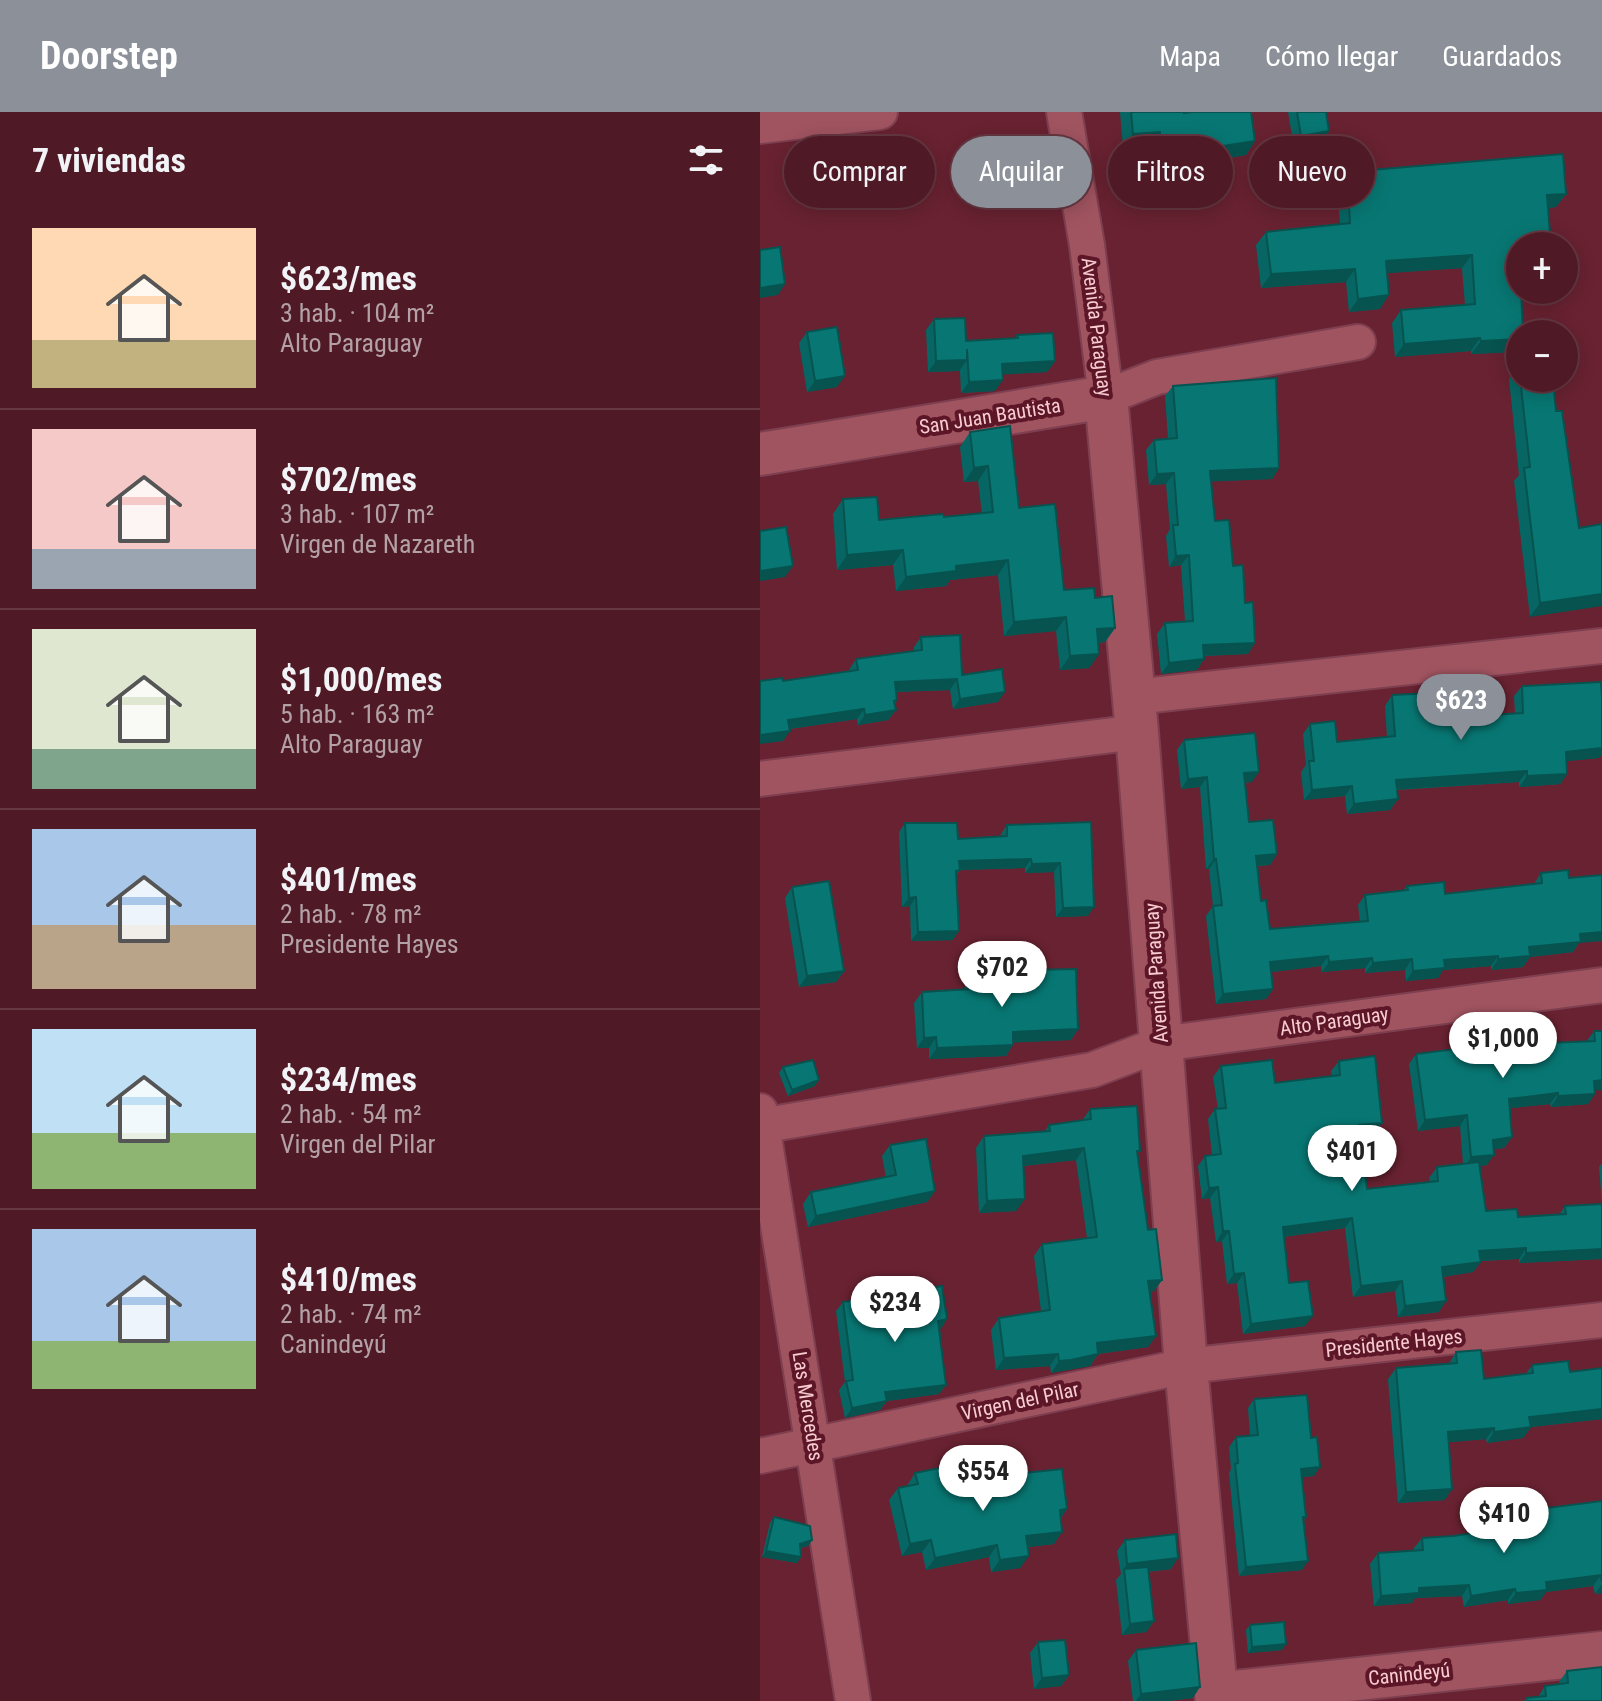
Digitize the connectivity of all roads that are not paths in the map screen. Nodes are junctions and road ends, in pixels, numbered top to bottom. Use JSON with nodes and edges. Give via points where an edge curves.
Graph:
{"nodes":[{"id":1,"x":880,"y":112,"type":"edge"},
{"id":2,"x":1064,"y":112,"type":"edge"},
{"id":3,"x":760,"y":126,"type":"edge"},
{"id":4,"x":1358,"y":342,"type":"dead end"},
{"id":5,"x":1106,"y":397,"type":"junction"},
{"id":6,"x":760,"y":454,"type":"edge"},
{"id":7,"x":1602,"y":646,"type":"edge"},
{"id":8,"x":1136,"y":714,"type":"junction"},
{"id":9,"x":760,"y":779,"type":"edge"},
{"id":10,"x":1602,"y":985,"type":"edge"},
{"id":11,"x":1161,"y":1044,"type":"junction"},
{"id":12,"x":761,"y":1121,"type":"edge"},
{"id":13,"x":1602,"y":1320,"type":"edge"},
{"id":14,"x":1186,"y":1366,"type":"junction"},
{"id":15,"x":814,"y":1445,"type":"junction"},
{"id":16,"x":760,"y":1456,"type":"edge"},
{"id":17,"x":1602,"y":1653,"type":"edge"},
{"id":18,"x":1217,"y":1698,"type":"edge"},
{"id":19,"x":853,"y":1701,"type":"edge"}],
"edges":[{"from":1,"to":3,"type":"street"},
{"from":2,"to":5,"type":"street","name":"Avenida Paraguay"},
{"from":4,"to":5,"type":"street","name":"San Juan Bautista","via":[[1157,377]]},
{"from":5,"to":6,"type":"street","name":"San Juan Bautista"},
{"from":5,"to":8,"type":"street","name":"Avenida Paraguay"},
{"from":7,"to":8,"type":"street"},
{"from":8,"to":9,"type":"street"},
{"from":8,"to":11,"type":"street","name":"Avenida Paraguay"},
{"from":10,"to":11,"type":"street","name":"Alto Paraguay"},
{"from":11,"to":12,"type":"street","name":"Alto Paraguay","via":[[1092,1070]]},
{"from":11,"to":14,"type":"street","name":"Avenida Paraguay"},
{"from":12,"to":15,"type":"street","name":"Las Mercedes"},
{"from":13,"to":14,"type":"street","name":"Presidente Hayes"},
{"from":14,"to":15,"type":"street","name":"Virgen del Pilar"},
{"from":14,"to":18,"type":"street","name":"Avenida Paraguay"},
{"from":15,"to":16,"type":"street","name":"Virgen del Pilar"},
{"from":15,"to":19,"type":"street","name":"Las Mercedes"},
{"from":17,"to":18,"type":"street","name":"Canindeyú"}]}
